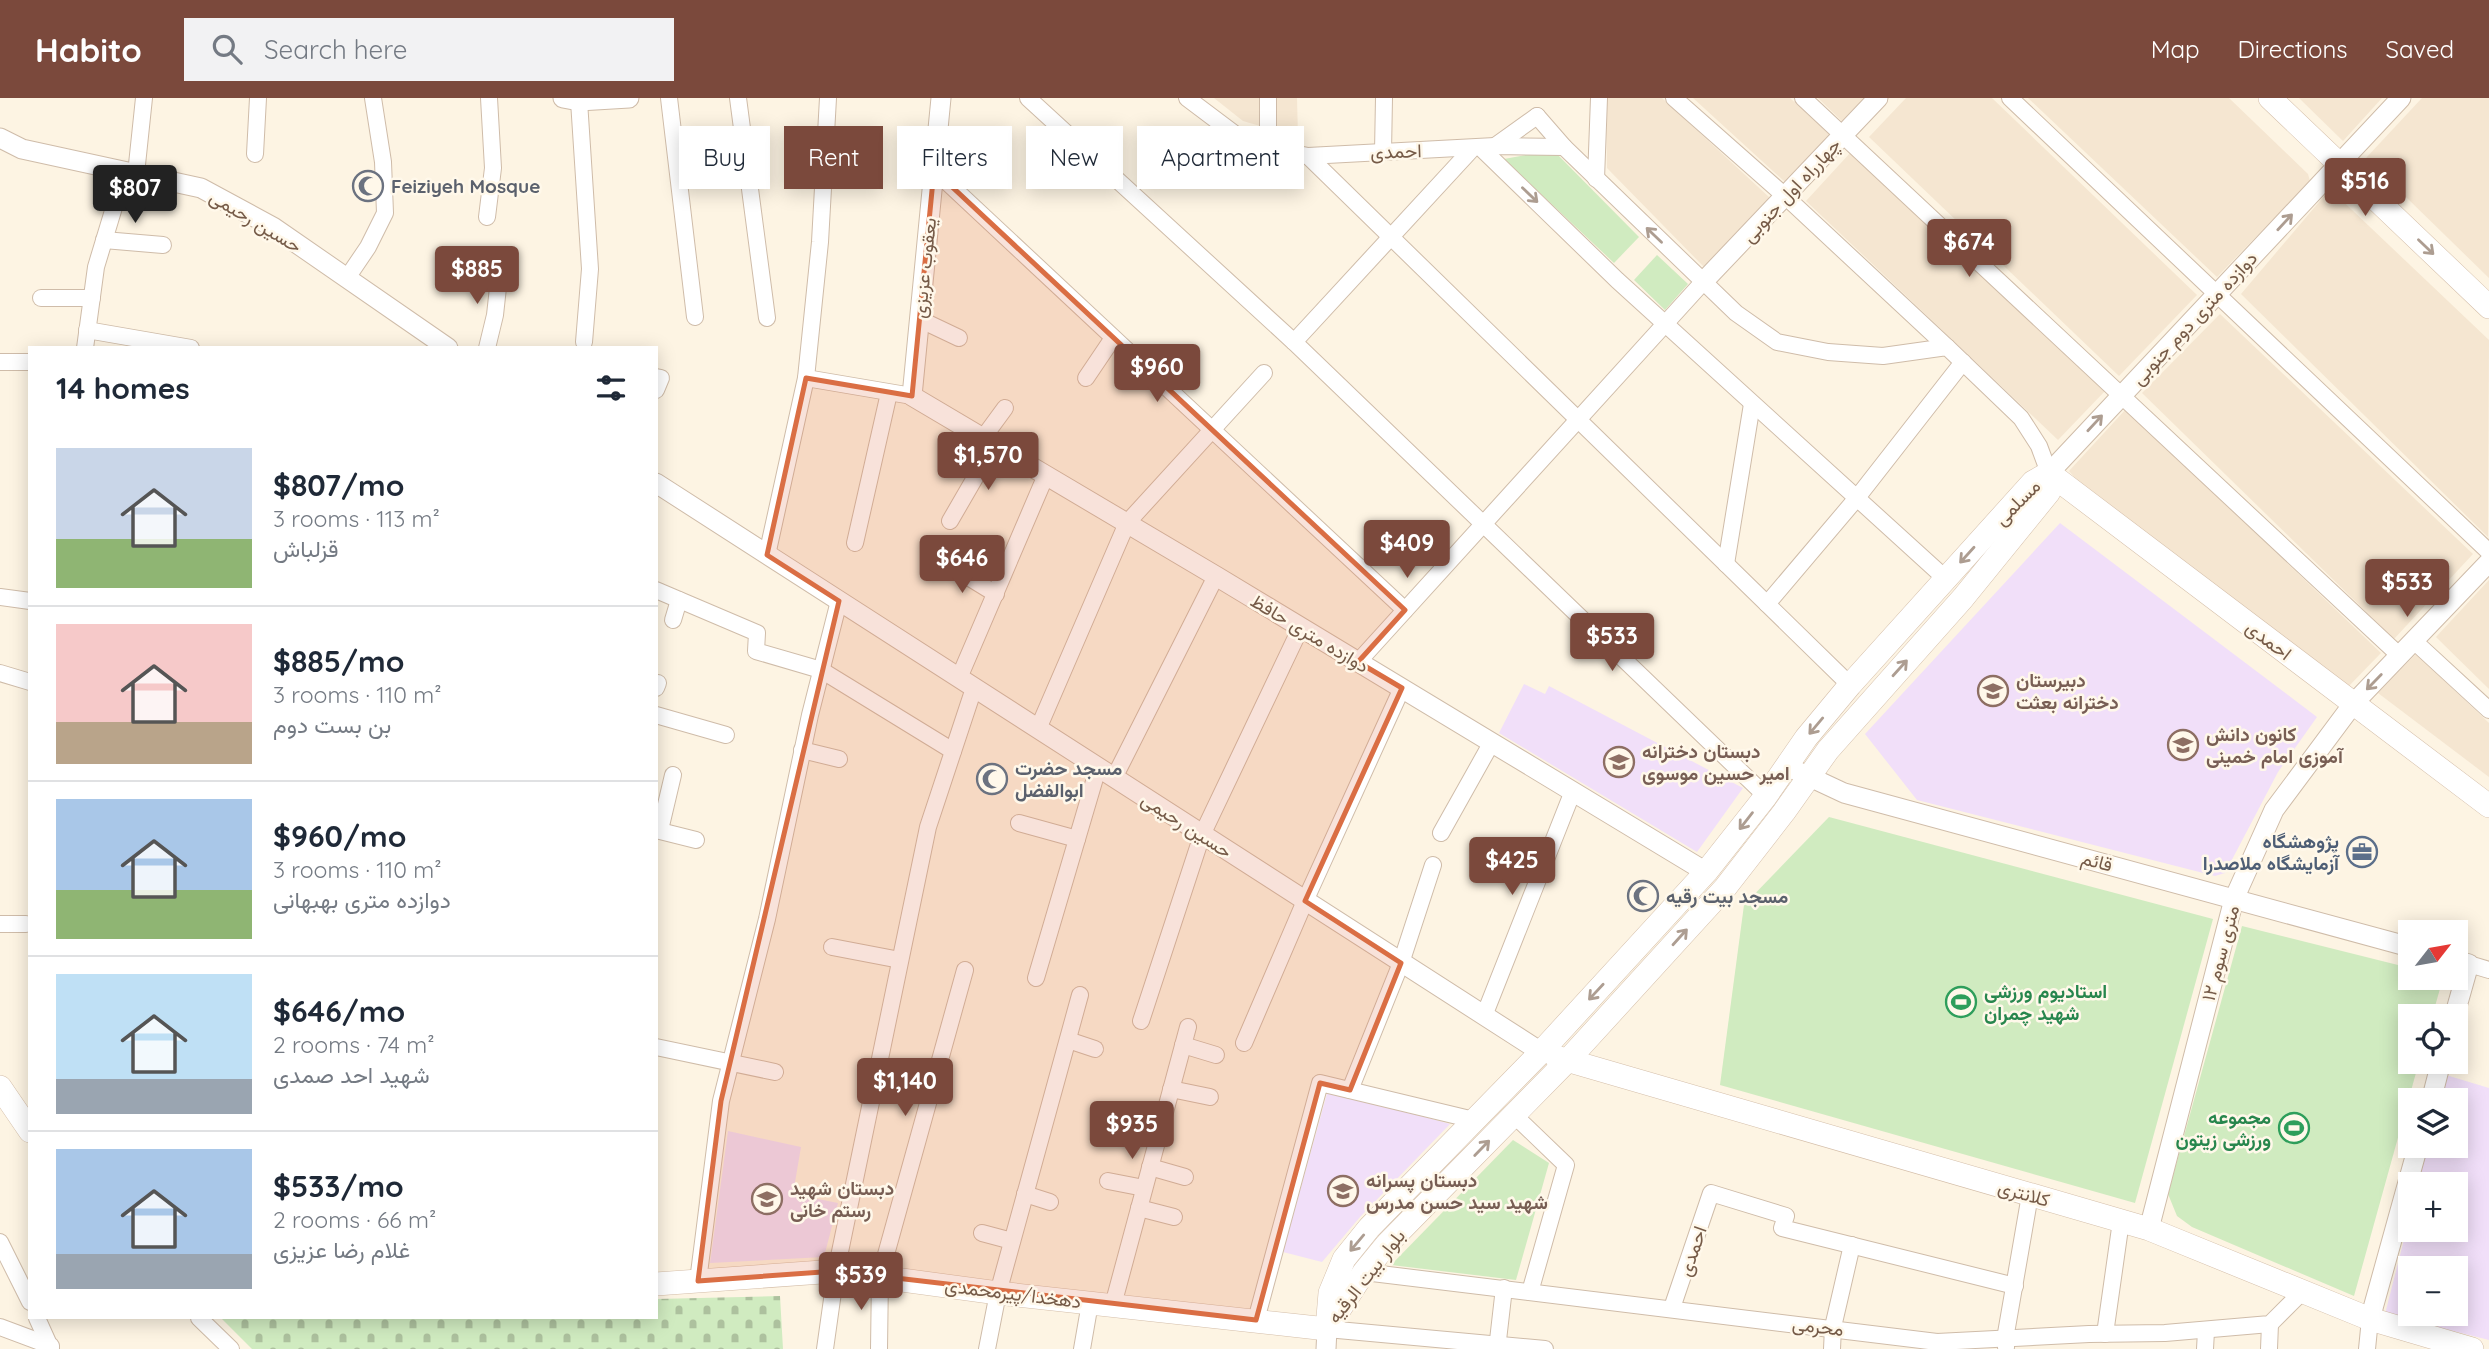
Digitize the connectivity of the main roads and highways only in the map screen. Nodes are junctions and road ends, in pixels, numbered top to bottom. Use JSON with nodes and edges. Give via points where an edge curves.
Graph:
{"nodes":[{"id":1,"x":2270,"y":98,"type":"edge"},
{"id":2,"x":2489,"y":307,"type":"edge"},
{"id":3,"x":2049,"y":473,"type":"junction"},
{"id":4,"x":1787,"y":767,"type":"joint"},
{"id":5,"x":1808,"y":776,"type":"joint"},
{"id":6,"x":2489,"y":806,"type":"edge"},
{"id":7,"x":1541,"y":1052,"type":"junction"},
{"id":8,"x":1568,"y":1060,"type":"junction"},
{"id":9,"x":0,"y":1087,"type":"edge"},
{"id":10,"x":28,"y":1124,"type":"edge"},
{"id":11,"x":658,"y":1284,"type":"edge"},
{"id":12,"x":1327,"y":1339,"type":"edge"},
{"id":13,"x":2436,"y":1344,"type":"edge"},
{"id":14,"x":2472,"y":1349,"type":"edge"}],
"edges":[{"from":1,"to":2,"type":"main road","one_way":true},
{"from":3,"to":4,"type":"main road","name":"مسلمی","one_way":true,"via":[[2033,482],[1850,685]]},
{"from":5,"to":3,"type":"main road","name":"مسلمی","one_way":true,"via":[[2049,492]]},
{"from":3,"to":6,"type":"main road","name":"احمدی"},
{"from":4,"to":7,"type":"main road","name":"بلوار بیت الرقیه","one_way":true,"via":[[1706,872]]},
{"from":8,"to":5,"type":"main road","name":"بلوار بیت الرقیه","one_way":true,"via":[[1725,888]]},
{"from":7,"to":8,"type":"main road","name":"کلانتری"},
{"from":7,"to":12,"type":"main road","name":"بلوار بیت الرقیه","one_way":true,"via":[[1344,1259],[1330,1293]]},
{"from":12,"to":8,"type":"main road","name":"بلوار بیت الرقیه","one_way":true,"via":[[1364,1272],[1387,1244]]},
{"from":8,"to":13,"type":"main road","name":"کلانتری","via":[[2149,1229]]},
{"from":9,"to":10,"type":"main road"},
{"from":11,"to":12,"type":"main road","name":"دهخدا/پیرمحمدی","via":[[836,1271],[1256,1320]]},
{"from":13,"to":14,"type":"main road","name":"کلانتری"}]}
